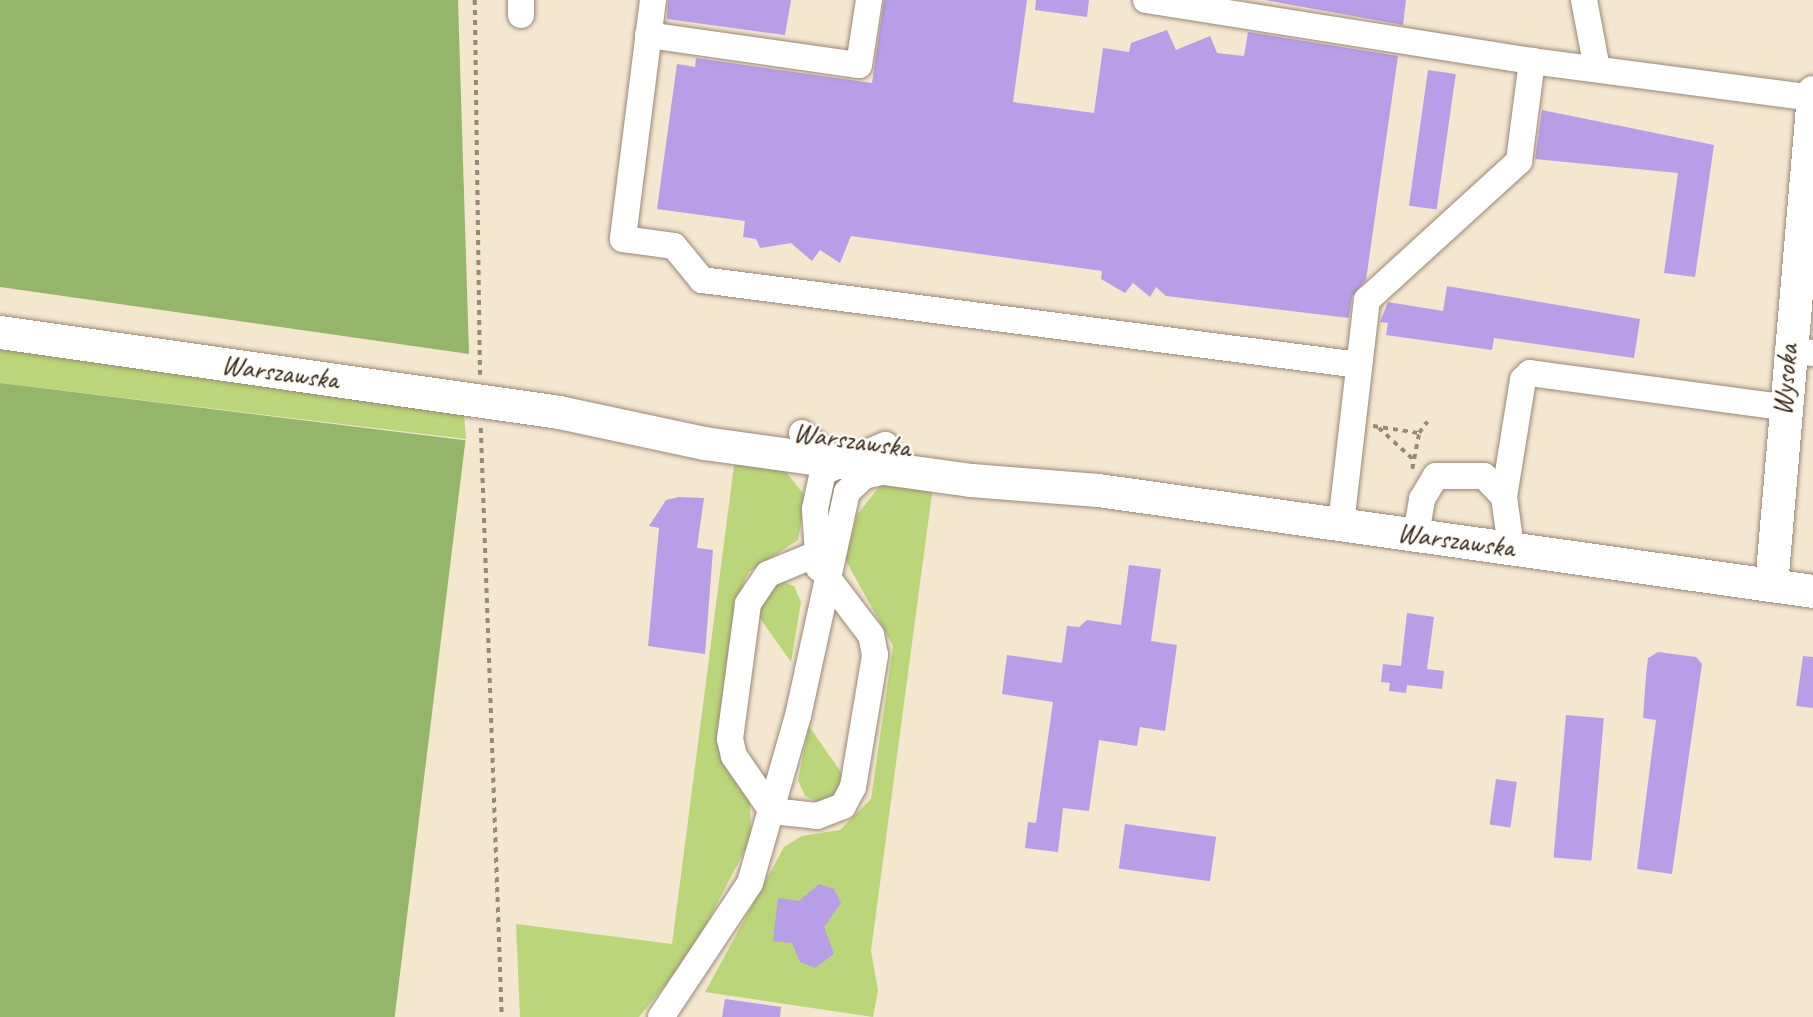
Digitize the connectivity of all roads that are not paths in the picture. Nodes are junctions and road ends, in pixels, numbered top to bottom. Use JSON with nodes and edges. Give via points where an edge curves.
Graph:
{"nodes":[{"id":1,"x":653,"y":0,"type":"edge"},
{"id":2,"x":869,"y":0,"type":"edge"},
{"id":3,"x":1146,"y":0,"type":"edge"},
{"id":4,"x":1584,"y":0,"type":"edge"},
{"id":5,"x":648,"y":35,"type":"junction"},
{"id":6,"x":1532,"y":61,"type":"junction"},
{"id":7,"x":1597,"y":69,"type":"junction"},
{"id":8,"x":1813,"y":92,"type":"edge"},
{"id":9,"x":1812,"y":98,"type":"edge"},
{"id":10,"x":1810,"y":158,"type":"edge"},
{"id":11,"x":0,"y":332,"type":"edge"},
{"id":12,"x":1800,"y":351,"type":"edge"},
{"id":13,"x":1359,"y":365,"type":"junction"},
{"id":14,"x":1783,"y":407,"type":"junction"},
{"id":15,"x":793,"y":443,"type":"junction"},
{"id":16,"x":891,"y":457,"type":"junction"},
{"id":17,"x":836,"y":461,"type":"junction"},
{"id":18,"x":817,"y":488,"type":"junction"},
{"id":19,"x":847,"y":492,"type":"junction"},
{"id":20,"x":1504,"y":497,"type":"junction"},
{"id":21,"x":1340,"y":524,"type":"junction"},
{"id":22,"x":1416,"y":534,"type":"junction"},
{"id":23,"x":1511,"y":547,"type":"junction"},
{"id":24,"x":822,"y":564,"type":"junction"},
{"id":25,"x":1771,"y":585,"type":"junction"},
{"id":26,"x":1813,"y":591,"type":"edge"},
{"id":27,"x":772,"y":811,"type":"junction"},
{"id":28,"x":661,"y":1017,"type":"edge"}],
"edges":[{"from":1,"to":5,"type":"lane"},
{"from":2,"to":5,"type":"lane","via":[[859,65]]},
{"from":3,"to":6,"type":"lane"},
{"from":4,"to":7,"type":"lane"},
{"from":5,"to":13,"type":"lane","via":[[623,239],[674,246],[702,280]]},
{"from":6,"to":7,"type":"lane"},
{"from":6,"to":13,"type":"lane","via":[[1519,161],[1367,300]]},
{"from":7,"to":9,"type":"lane"},
{"from":8,"to":9,"type":"main road","name":"Wysoka"},
{"from":9,"to":10,"type":"main road","name":"Wysoka"},
{"from":10,"to":12,"type":"main road","name":"Wysoka"},
{"from":11,"to":15,"type":"main road","name":"Warszawska"},
{"from":12,"to":14,"type":"main road","name":"Wysoka"},
{"from":13,"to":21,"type":"lane","via":[[1366,425]]},
{"from":14,"to":20,"type":"lane","via":[[1530,373],[1523,380]]},
{"from":14,"to":25,"type":"main road","name":"Wysoka"},
{"from":15,"to":16,"type":"main road","name":"Warszawska"},
{"from":15,"to":17,"type":"main road","name":"Warszawska"},
{"from":15,"to":18,"type":"lane"},
{"from":16,"to":17,"type":"main road","name":"Warszawska"},
{"from":16,"to":19,"type":"lane"},
{"from":16,"to":21,"type":"main road","name":"Warszawska"},
{"from":17,"to":18,"type":"lane"},
{"from":17,"to":19,"type":"lane"},
{"from":18,"to":24,"type":"lane"},
{"from":19,"to":24,"type":"lane"},
{"from":20,"to":22,"type":"lane","via":[[1484,476],[1436,476],[1422,499]]},
{"from":20,"to":23,"type":"lane"},
{"from":21,"to":22,"type":"main road","name":"Warszawska"},
{"from":22,"to":23,"type":"main road","name":"Warszawska"},
{"from":23,"to":25,"type":"main road","name":"Warszawska"},
{"from":24,"to":27,"type":"lane","via":[[818,602]]},
{"from":24,"to":27,"type":"lane","via":[[768,574],[748,604],[730,739],[734,756]]},
{"from":24,"to":27,"type":"lane","via":[[871,635],[875,655],[853,787],[843,806],[817,816]]},
{"from":25,"to":26,"type":"main road","name":"Warszawska"},
{"from":27,"to":28,"type":"lane","via":[[750,883]]}]}
